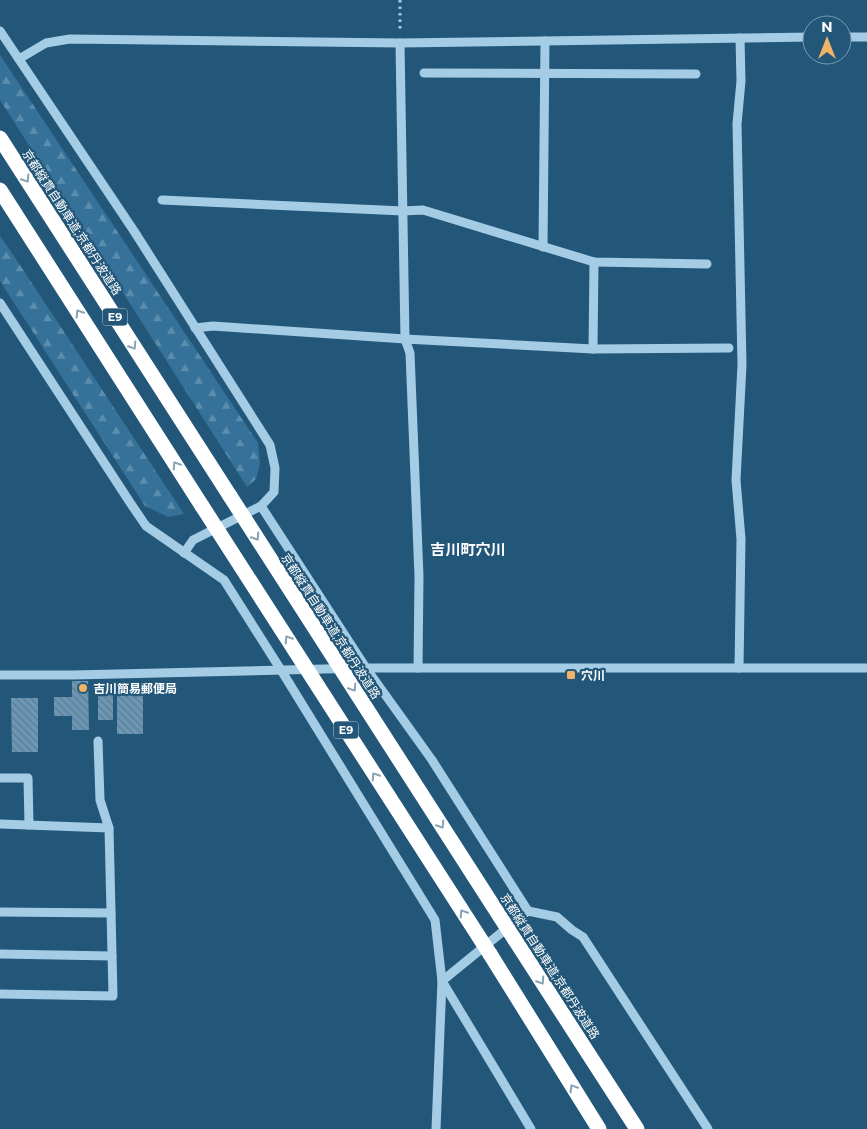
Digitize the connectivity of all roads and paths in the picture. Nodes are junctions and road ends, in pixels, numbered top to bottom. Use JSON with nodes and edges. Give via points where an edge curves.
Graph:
{"nodes":[{"id":1,"x":400,"y":0,"type":"edge"},
{"id":2,"x":0,"y":31,"type":"edge"},
{"id":3,"x":802,"y":36,"type":"edge"},
{"id":4,"x":852,"y":37,"type":"edge"},
{"id":5,"x":867,"y":37,"type":"edge"},
{"id":6,"x":740,"y":38,"type":"junction"},
{"id":7,"x":546,"y":41,"type":"junction"},
{"id":8,"x":400,"y":42,"type":"junction"},
{"id":9,"x":19,"y":59,"type":"junction"},
{"id":10,"x":424,"y":73,"type":"dead end"},
{"id":11,"x":545,"y":74,"type":"junction"},
{"id":12,"x":696,"y":74,"type":"dead end"},
{"id":13,"x":0,"y":138,"type":"edge"},
{"id":14,"x":0,"y":190,"type":"edge"},
{"id":15,"x":162,"y":200,"type":"dead end"},
{"id":16,"x":403,"y":211,"type":"junction"},
{"id":17,"x":543,"y":246,"type":"junction"},
{"id":18,"x":594,"y":262,"type":"junction"},
{"id":19,"x":707,"y":264,"type":"dead end"},
{"id":20,"x":0,"y":303,"type":"edge"},
{"id":21,"x":195,"y":328,"type":"junction"},
{"id":22,"x":405,"y":339,"type":"junction"},
{"id":23,"x":729,"y":348,"type":"dead end"},
{"id":24,"x":594,"y":349,"type":"junction"},
{"id":25,"x":261,"y":506,"type":"junction"},
{"id":26,"x":184,"y":553,"type":"junction"},
{"id":27,"x":366,"y":668,"type":"junction"},
{"id":28,"x":418,"y":668,"type":"junction"},
{"id":29,"x":739,"y":668,"type":"junction"},
{"id":30,"x":867,"y":668,"type":"edge"},
{"id":31,"x":281,"y":670,"type":"junction"},
{"id":32,"x":0,"y":675,"type":"edge"},
{"id":33,"x":98,"y":741,"type":"dead end"},
{"id":34,"x":0,"y":778,"type":"edge"},
{"id":35,"x":0,"y":824,"type":"edge"},
{"id":36,"x":29,"y":825,"type":"junction"},
{"id":37,"x":108,"y":828,"type":"junction"},
{"id":38,"x":528,"y":911,"type":"junction"},
{"id":39,"x":0,"y":912,"type":"edge"},
{"id":40,"x":111,"y":913,"type":"junction"},
{"id":41,"x":0,"y":954,"type":"edge"},
{"id":42,"x":112,"y":956,"type":"junction"},
{"id":43,"x":442,"y":981,"type":"junction"},
{"id":44,"x":0,"y":994,"type":"edge"},
{"id":45,"x":436,"y":1129,"type":"edge"},
{"id":46,"x":531,"y":1129,"type":"edge"},
{"id":47,"x":599,"y":1129,"type":"edge"},
{"id":48,"x":637,"y":1129,"type":"edge"},
{"id":49,"x":708,"y":1129,"type":"edge"}],
"edges":[{"from":1,"to":8,"type":"path"},
{"from":2,"to":9,"type":"street"},
{"from":3,"to":6,"type":"street"},
{"from":4,"to":5,"type":"street"},
{"from":6,"to":7,"type":"street"},
{"from":6,"to":29,"type":"street","via":[[738,124],[742,365],[736,480],[741,539]]},
{"from":7,"to":8,"type":"street"},
{"from":7,"to":11,"type":"street"},
{"from":8,"to":9,"type":"street","via":[[70,39],[46,44]]},
{"from":8,"to":16,"type":"street"},
{"from":9,"to":21,"type":"street"},
{"from":10,"to":11,"type":"street"},
{"from":11,"to":12,"type":"street"},
{"from":11,"to":17,"type":"street"},
{"from":13,"to":48,"type":"highway","name":"京都縦貫自動車道;京都丹波道路","number":"E9","one_way":true,"bridge":true},
{"from":47,"to":14,"type":"highway","number":"E9","one_way":true,"bridge":true},
{"from":15,"to":16,"type":"street"},
{"from":16,"to":17,"type":"street","via":[[423,210]]},
{"from":16,"to":22,"type":"street"},
{"from":17,"to":18,"type":"street"},
{"from":18,"to":19,"type":"street"},
{"from":18,"to":24,"type":"street"},
{"from":20,"to":26,"type":"street","via":[[146,526]]},
{"from":21,"to":22,"type":"street","via":[[213,326]]},
{"from":21,"to":25,"type":"street","via":[[270,445],[275,468],[274,492]]},
{"from":22,"to":24,"type":"street"},
{"from":22,"to":28,"type":"street","via":[[410,353],[419,576]]},
{"from":23,"to":24,"type":"street"},
{"from":25,"to":26,"type":"street","via":[[193,540]]},
{"from":25,"to":27,"type":"street"},
{"from":26,"to":31,"type":"street","via":[[224,580]]},
{"from":27,"to":28,"type":"street"},
{"from":27,"to":31,"type":"street"},
{"from":27,"to":38,"type":"street","via":[[432,760]]},
{"from":28,"to":29,"type":"street"},
{"from":29,"to":30,"type":"street"},
{"from":31,"to":32,"type":"street"},
{"from":31,"to":43,"type":"street","via":[[435,920]]},
{"from":33,"to":37,"type":"street","via":[[100,800]]},
{"from":34,"to":36,"type":"street","via":[[28,778]]},
{"from":35,"to":36,"type":"street"},
{"from":36,"to":37,"type":"street"},
{"from":37,"to":40,"type":"street"},
{"from":38,"to":43,"type":"street"},
{"from":38,"to":49,"type":"street","via":[[557,917],[583,936]]},
{"from":39,"to":40,"type":"street"},
{"from":40,"to":42,"type":"street"},
{"from":41,"to":42,"type":"street"},
{"from":42,"to":44,"type":"street","via":[[113,996]]},
{"from":43,"to":45,"type":"street"},
{"from":43,"to":46,"type":"street"}]}
